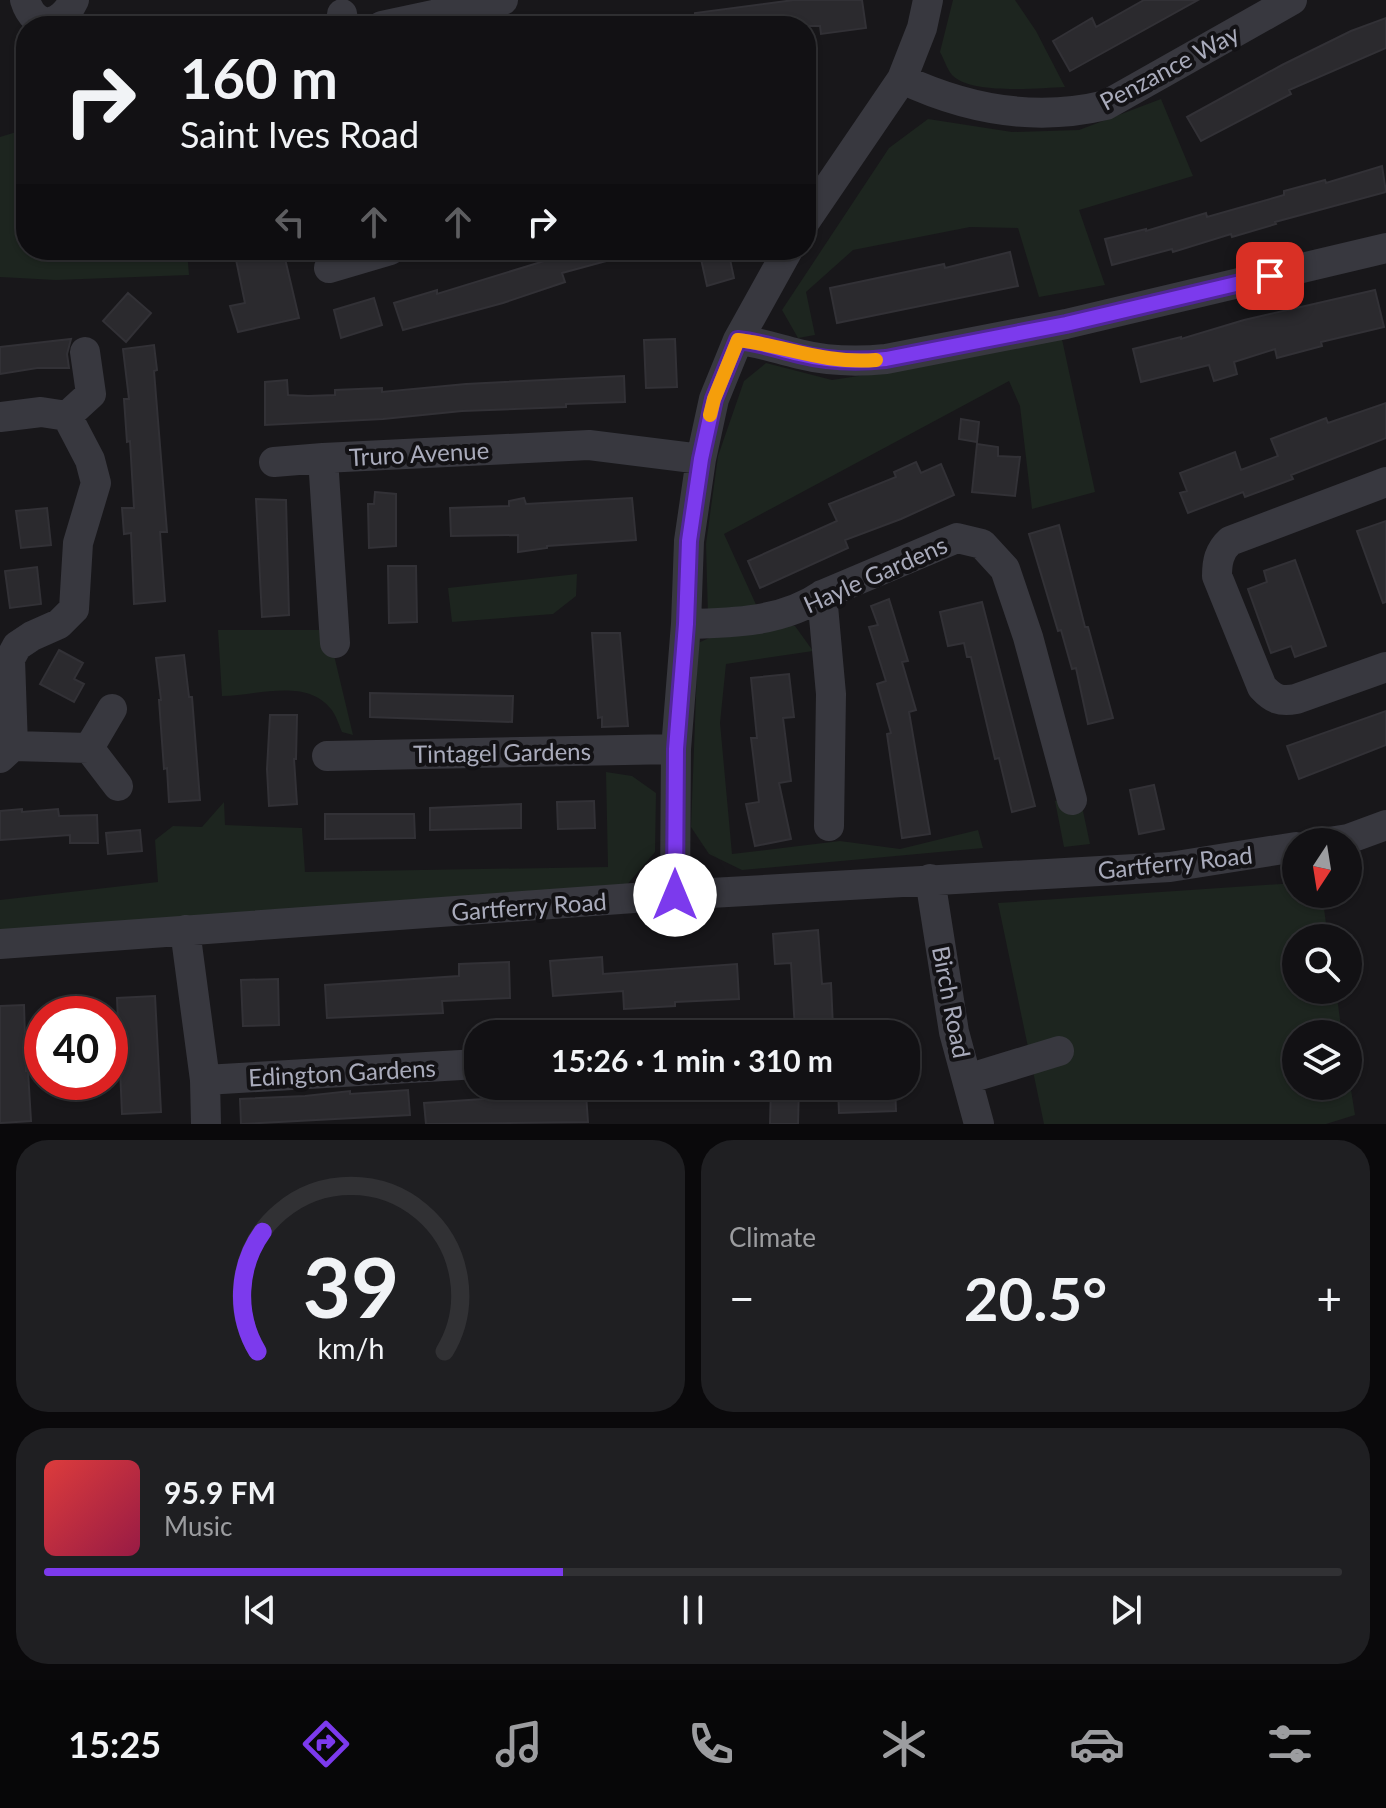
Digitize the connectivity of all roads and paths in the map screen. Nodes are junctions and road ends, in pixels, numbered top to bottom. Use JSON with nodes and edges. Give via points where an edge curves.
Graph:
{"nodes":[{"id":1,"x":503,"y":0,"type":"edge"},
{"id":2,"x":928,"y":0,"type":"edge"},
{"id":3,"x":1292,"y":0,"type":"edge"},
{"id":4,"x":429,"y":16,"type":"edge"},
{"id":5,"x":902,"y":79,"type":"junction"},
{"id":6,"x":816,"y":205,"type":"edge"},
{"id":7,"x":1386,"y":248,"type":"edge"},
{"id":8,"x":356,"y":260,"type":"edge"},
{"id":9,"x":782,"y":260,"type":"edge"},
{"id":10,"x":329,"y":268,"type":"dead end"},
{"id":11,"x":738,"y":340,"type":"junction"},
{"id":12,"x":85,"y":352,"type":"dead end"},
{"id":13,"x":67,"y":416,"type":"junction"},
{"id":14,"x":0,"y":417,"type":"edge"},
{"id":15,"x":323,"y":458,"type":"junction"},
{"id":16,"x":701,"y":459,"type":"junction"},
{"id":17,"x":274,"y":462,"type":"dead end"},
{"id":18,"x":1386,"y":482,"type":"edge"},
{"id":19,"x":822,"y":595,"type":"junction"},
{"id":20,"x":686,"y":624,"type":"junction"},
{"id":21,"x":335,"y":643,"type":"dead end"},
{"id":22,"x":1386,"y":667,"type":"edge"},
{"id":23,"x":112,"y":709,"type":"dead end"},
{"id":24,"x":89,"y":748,"type":"junction"},
{"id":25,"x":676,"y":749,"type":"junction"},
{"id":26,"x":7,"y":752,"type":"edge"},
{"id":27,"x":327,"y":756,"type":"dead end"},
{"id":28,"x":118,"y":786,"type":"dead end"},
{"id":29,"x":1072,"y":800,"type":"dead end"},
{"id":30,"x":1386,"y":825,"type":"edge"},
{"id":31,"x":829,"y":826,"type":"dead end"},
{"id":32,"x":1362,"y":834,"type":"edge"},
{"id":33,"x":1282,"y":849,"type":"edge"},
{"id":34,"x":930,"y":879,"type":"junction"},
{"id":35,"x":675,"y":895,"type":"junction"},
{"id":36,"x":185,"y":930,"type":"junction"},
{"id":37,"x":0,"y":944,"type":"edge"},
{"id":38,"x":1059,"y":1051,"type":"dead end"},
{"id":39,"x":464,"y":1065,"type":"edge"},
{"id":40,"x":967,"y":1079,"type":"junction"},
{"id":41,"x":205,"y":1080,"type":"junction"},
{"id":42,"x":206,"y":1124,"type":"edge"},
{"id":43,"x":979,"y":1124,"type":"edge"}],
"edges":[{"from":1,"to":4,"type":"street"},
{"from":2,"to":5,"type":"street"},
{"from":3,"to":5,"type":"street","name":"Penzance Way","via":[[1106,105],[1075,112],[961,103]]},
{"from":5,"to":6,"type":"street"},
{"from":7,"to":11,"type":"street","via":[[1066,324],[886,359],[818,358]]},
{"from":8,"to":10,"type":"street"},
{"from":9,"to":11,"type":"street"},
{"from":11,"to":16,"type":"street","via":[[714,399]]},
{"from":12,"to":13,"type":"street","via":[[102,392]]},
{"from":13,"to":14,"type":"street","via":[[41,412]]},
{"from":13,"to":26,"type":"street","via":[[96,483],[78,543],[74,609],[59,624],[17,646],[10,659]]},
{"from":15,"to":16,"type":"street","name":"Truro Avenue","via":[[589,445]]},
{"from":15,"to":17,"type":"street"},
{"from":15,"to":21,"type":"street","name":"Truro Avenue"},
{"from":16,"to":20,"type":"street","via":[[689,541]]},
{"from":18,"to":22,"type":"street","via":[[1230,541],[1220,553],[1217,576],[1262,687],[1271,697],[1296,699]]},
{"from":19,"to":20,"type":"street","name":"Hayle Gardens","via":[[804,608],[762,618]]},
{"from":19,"to":29,"type":"street","name":"Hayle Gardens","via":[[957,538],[982,544],[1005,569]]},
{"from":19,"to":31,"type":"street","via":[[831,694]]},
{"from":20,"to":25,"type":"street"},
{"from":23,"to":24,"type":"street"},
{"from":24,"to":26,"type":"street"},
{"from":24,"to":28,"type":"street"},
{"from":25,"to":27,"type":"street","name":"Tintagel Gardens"},
{"from":25,"to":35,"type":"street"},
{"from":30,"to":32,"type":"street"},
{"from":33,"to":34,"type":"street","name":"Gartferry Road","via":[[1170,867]]},
{"from":34,"to":35,"type":"street","name":"Gartferry Road"},
{"from":34,"to":40,"type":"street","name":"Birch Road","via":[[954,1032]]},
{"from":35,"to":36,"type":"street","name":"Gartferry Road"},
{"from":36,"to":37,"type":"street","name":"Gartferry Road"},
{"from":36,"to":41,"type":"street"},
{"from":38,"to":40,"type":"street"},
{"from":39,"to":41,"type":"street","name":"Edington Gardens"},
{"from":40,"to":43,"type":"street","name":"Birch Road"},
{"from":41,"to":42,"type":"street"}]}
